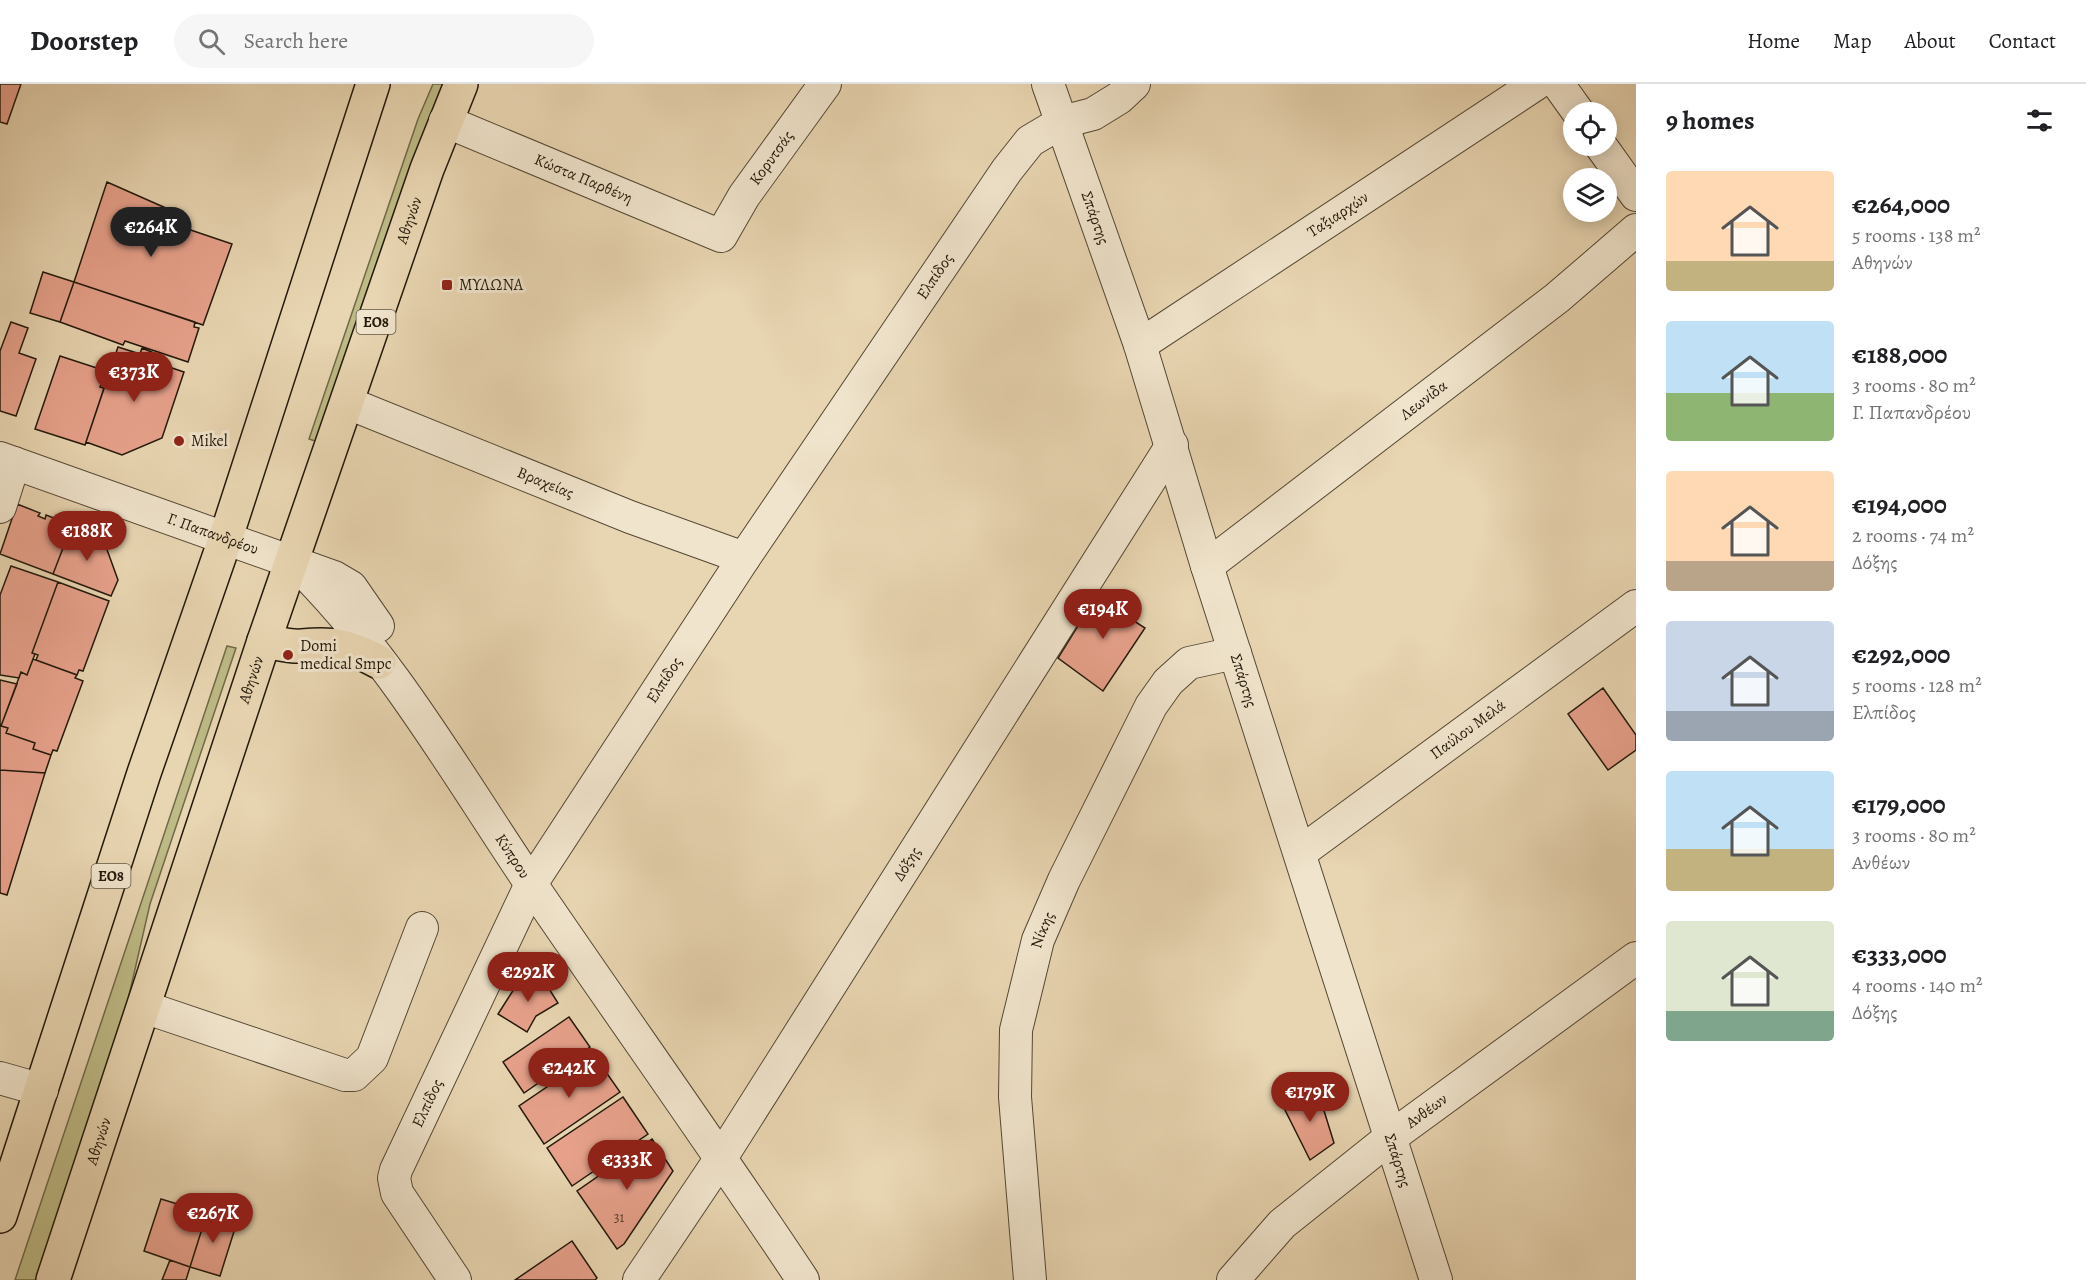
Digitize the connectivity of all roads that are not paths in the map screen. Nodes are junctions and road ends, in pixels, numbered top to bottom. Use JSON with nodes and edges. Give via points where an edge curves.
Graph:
{"nodes":[{"id":1,"x":373,"y":84,"type":"edge"},
{"id":2,"x":461,"y":84,"type":"edge"},
{"id":3,"x":825,"y":84,"type":"edge"},
{"id":4,"x":1048,"y":84,"type":"edge"},
{"id":5,"x":1134,"y":84,"type":"edge"},
{"id":6,"x":1536,"y":84,"type":"edge"},
{"id":7,"x":1558,"y":84,"type":"edge"},
{"id":8,"x":1571,"y":102,"type":"edge"},
{"id":9,"x":445,"y":121,"type":"junction"},
{"id":10,"x":1062,"y":122,"type":"junction"},
{"id":11,"x":1608,"y":156,"type":"edge"},
{"id":12,"x":1636,"y":195,"type":"edge"},
{"id":13,"x":1636,"y":230,"type":"edge"},
{"id":14,"x":721,"y":236,"type":"joint"},
{"id":15,"x":1140,"y":345,"type":"junction"},
{"id":16,"x":348,"y":403,"type":"junction"},
{"id":17,"x":1172,"y":446,"type":"junction"},
{"id":18,"x":7,"y":460,"type":"edge"},
{"id":19,"x":0,"y":507,"type":"edge"},
{"id":20,"x":226,"y":537,"type":"junction"},
{"id":21,"x":744,"y":558,"type":"junction"},
{"id":22,"x":292,"y":560,"type":"junction"},
{"id":23,"x":1207,"y":566,"type":"junction"},
{"id":24,"x":1636,"y":606,"type":"edge"},
{"id":25,"x":264,"y":641,"type":"junction"},
{"id":26,"x":1236,"y":653,"type":"junction"},
{"id":27,"x":379,"y":662,"type":"junction"},
{"id":28,"x":408,"y":697,"type":"junction"},
{"id":29,"x":1301,"y":852,"type":"junction"},
{"id":30,"x":531,"y":884,"type":"junction"},
{"id":31,"x":422,"y":928,"type":"dead end"},
{"id":32,"x":1634,"y":969,"type":"edge"},
{"id":33,"x":144,"y":1007,"type":"junction"},
{"id":34,"x":0,"y":1078,"type":"edge"},
{"id":35,"x":42,"y":1090,"type":"junction"},
{"id":36,"x":1390,"y":1137,"type":"junction"},
{"id":37,"x":722,"y":1158,"type":"junction"},
{"id":38,"x":0,"y":1216,"type":"edge"},
{"id":39,"x":53,"y":1280,"type":"edge"},
{"id":40,"x":455,"y":1280,"type":"edge"},
{"id":41,"x":639,"y":1280,"type":"edge"},
{"id":42,"x":802,"y":1280,"type":"edge"},
{"id":43,"x":1030,"y":1280,"type":"edge"},
{"id":44,"x":1233,"y":1280,"type":"edge"},
{"id":45,"x":1436,"y":1280,"type":"edge"}],
"edges":[{"from":1,"to":20,"type":"highway","number":"ΕΟ8"},
{"from":2,"to":9,"type":"highway","name":"Αθηνών","number":"ΕΟ8"},
{"from":3,"to":14,"type":"street","name":"Κορυτσάς","via":[[744,195]]},
{"from":4,"to":10,"type":"street","name":"Σπάρτης"},
{"from":5,"to":10,"type":"street","name":"Ελπίδος","via":[[1093,114]]},
{"from":6,"to":15,"type":"street","name":"Ταξιαρχών"},
{"from":7,"to":8,"type":"street"},
{"from":9,"to":14,"type":"street","name":"Κώστα Παρθένη"},
{"from":9,"to":16,"type":"highway","name":"Αθηνών","number":"ΕΟ8"},
{"from":10,"to":15,"type":"street","name":"Σπάρτης"},
{"from":10,"to":21,"type":"street","name":"Ελπίδος","via":[[1030,141],[1007,170]]},
{"from":11,"to":12,"type":"street"},
{"from":13,"to":23,"type":"street","name":"Λεωνίδα","via":[[1557,298]]},
{"from":15,"to":17,"type":"street","name":"Σπάρτης"},
{"from":16,"to":21,"type":"street","name":"Βραχείας","via":[[630,517]]},
{"from":16,"to":22,"type":"highway","name":"Αθηνών","number":"ΕΟ8"},
{"from":17,"to":23,"type":"street","name":"Σπάρτης"},
{"from":17,"to":37,"type":"street","name":"Δόξης"},
{"from":18,"to":19,"type":"street"},
{"from":18,"to":20,"type":"street","name":"Γ. Παπανδρέου"},
{"from":20,"to":22,"type":"street","name":"Γ. Παπανδρέου"},
{"from":20,"to":35,"type":"highway","number":"ΕΟ8","via":[[144,773]]},
{"from":21,"to":30,"type":"street","name":"Ελπίδος"},
{"from":22,"to":25,"type":"highway","name":"Αθηνών","number":"ΕΟ8"},
{"from":22,"to":27,"type":"street","via":[[329,596]]},
{"from":22,"to":28,"type":"street","name":"Κύπρου","via":[[351,587],[394,650]]},
{"from":23,"to":26,"type":"street","name":"Σπάρτης"},
{"from":24,"to":29,"type":"street","name":"Παύλου Μελά"},
{"from":25,"to":27,"type":"highway","via":[[301,646],[342,645]]},
{"from":25,"to":33,"type":"highway","name":"Αθηνών","number":"ΕΟ8"},
{"from":26,"to":29,"type":"street","name":"Σπάρτης"},
{"from":26,"to":43,"type":"street","name":"Νίκης","via":[[1189,663],[1168,682],[1151,706],[1038,940],[1016,1030],[1015,1097]]},
{"from":27,"to":28,"type":"street"},
{"from":28,"to":30,"type":"street","name":"Κύπρου"},
{"from":29,"to":36,"type":"street","name":"Σπάρτης"},
{"from":30,"to":37,"type":"street","name":"Κύπρου"},
{"from":30,"to":40,"type":"street","name":"Ελπίδος","via":[[394,1178],[397,1193]]},
{"from":31,"to":33,"type":"street","via":[[372,1058],[354,1075]]},
{"from":32,"to":36,"type":"street","name":"Ανθέων"},
{"from":33,"to":39,"type":"highway","name":"Αθηνών","number":"ΕΟ8"},
{"from":34,"to":35,"type":"street"},
{"from":35,"to":38,"type":"highway","number":"ΕΟ8"},
{"from":36,"to":44,"type":"street","name":"Ανθέων","via":[[1282,1224]]},
{"from":36,"to":45,"type":"street","name":"Σπάρτης"},
{"from":37,"to":41,"type":"street","name":"Δόξης"},
{"from":37,"to":42,"type":"street","name":"Κύπρου"}]}
